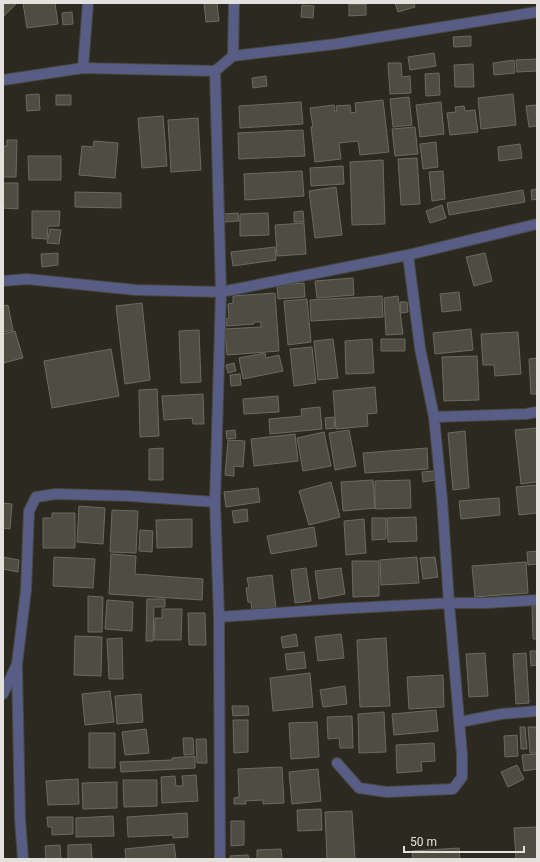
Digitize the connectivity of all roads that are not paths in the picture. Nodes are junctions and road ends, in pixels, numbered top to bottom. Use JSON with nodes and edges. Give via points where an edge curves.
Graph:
{"nodes":[{"id":1,"x":88,"y":3,"type":"edge"},
{"id":2,"x":234,"y":3,"type":"edge"},
{"id":3,"x":537,"y":12,"type":"edge"},
{"id":4,"x":233,"y":56,"type":"junction"},
{"id":5,"x":83,"y":68,"type":"junction"},
{"id":6,"x":216,"y":70,"type":"junction"},
{"id":7,"x":3,"y":80,"type":"edge"},
{"id":8,"x":537,"y":224,"type":"edge"},
{"id":9,"x":408,"y":255,"type":"junction"},
{"id":10,"x":3,"y":281,"type":"edge"},
{"id":11,"x":221,"y":292,"type":"junction"},
{"id":12,"x":537,"y":412,"type":"edge"},
{"id":13,"x":434,"y":417,"type":"junction"},
{"id":14,"x":215,"y":502,"type":"junction"},
{"id":15,"x":537,"y":600,"type":"edge"},
{"id":16,"x":449,"y":603,"type":"junction"},
{"id":17,"x":219,"y":617,"type":"junction"},
{"id":18,"x":17,"y":664,"type":"junction"},
{"id":19,"x":3,"y":694,"type":"edge"},
{"id":20,"x":537,"y":711,"type":"edge"},
{"id":21,"x":460,"y":722,"type":"junction"},
{"id":22,"x":337,"y":763,"type":"dead end"},
{"id":23,"x":23,"y":859,"type":"edge"},
{"id":24,"x":220,"y":859,"type":"edge"}],
"edges":[{"from":1,"to":5,"type":"street"},
{"from":2,"to":4,"type":"street"},
{"from":3,"to":4,"type":"street","via":[[336,44]]},
{"from":4,"to":6,"type":"street"},
{"from":5,"to":6,"type":"street"},
{"from":5,"to":7,"type":"street"},
{"from":6,"to":11,"type":"street"},
{"from":8,"to":9,"type":"street"},
{"from":9,"to":11,"type":"street"},
{"from":9,"to":13,"type":"street","via":[[420,348]]},
{"from":10,"to":11,"type":"street","via":[[27,279],[136,290]]},
{"from":11,"to":14,"type":"street"},
{"from":12,"to":13,"type":"street"},
{"from":13,"to":16,"type":"street"},
{"from":14,"to":17,"type":"street"},
{"from":14,"to":18,"type":"street","via":[[129,496],[56,494],[36,497],[29,511],[26,590]]},
{"from":15,"to":16,"type":"street"},
{"from":16,"to":17,"type":"street"},
{"from":16,"to":21,"type":"street"},
{"from":17,"to":24,"type":"street"},
{"from":18,"to":19,"type":"street"},
{"from":18,"to":23,"type":"street"},
{"from":20,"to":21,"type":"street","via":[[500,714]]},
{"from":21,"to":22,"type":"street","via":[[462,777],[454,789],[387,792],[359,788]]}]}
